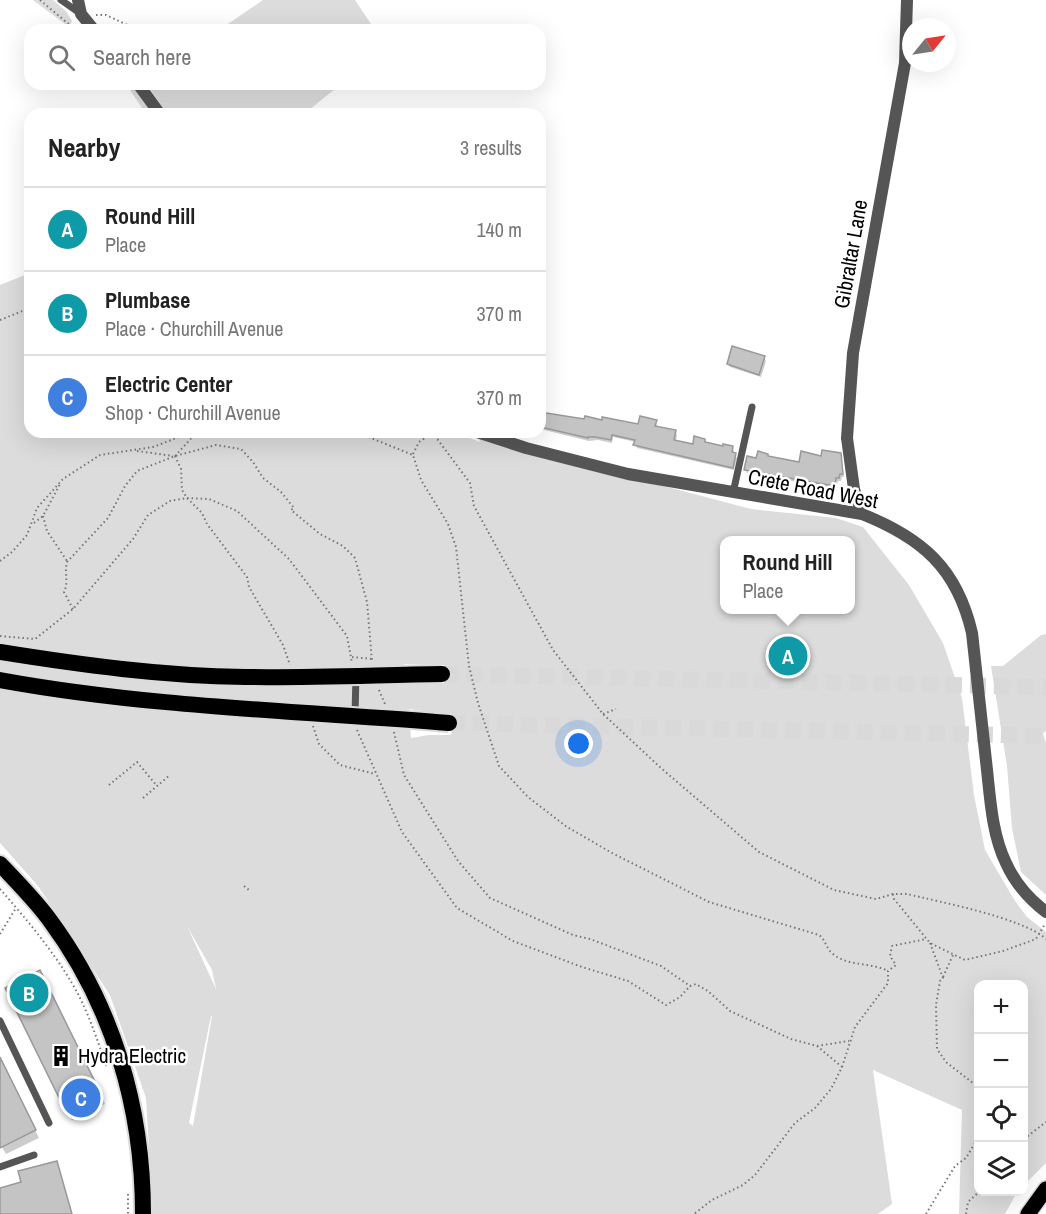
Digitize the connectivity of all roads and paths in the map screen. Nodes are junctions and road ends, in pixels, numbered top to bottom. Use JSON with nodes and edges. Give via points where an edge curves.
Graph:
{"nodes":[{"id":1,"x":40,"y":0,"type":"edge"},
{"id":2,"x":61,"y":0,"type":"edge"},
{"id":3,"x":78,"y":0,"type":"edge"},
{"id":4,"x":907,"y":0,"type":"edge"},
{"id":5,"x":81,"y":14,"type":"junction"},
{"id":6,"x":69,"y":24,"type":"edge"},
{"id":7,"x":73,"y":24,"type":"edge"},
{"id":8,"x":89,"y":24,"type":"edge"},
{"id":9,"x":125,"y":24,"type":"edge"},
{"id":10,"x":142,"y":90,"type":"edge"},
{"id":11,"x":156,"y":108,"type":"edge"},
{"id":12,"x":24,"y":310,"type":"edge"},
{"id":13,"x":0,"y":320,"type":"edge"},
{"id":14,"x":752,"y":407,"type":"dead end"},
{"id":15,"x":176,"y":438,"type":"edge"},
{"id":16,"x":192,"y":438,"type":"edge"},
{"id":17,"x":371,"y":438,"type":"edge"},
{"id":18,"x":425,"y":438,"type":"edge"},
{"id":19,"x":437,"y":438,"type":"edge"},
{"id":20,"x":495,"y":438,"type":"edge"},
{"id":21,"x":131,"y":450,"type":"junction"},
{"id":22,"x":413,"y":455,"type":"junction"},
{"id":23,"x":175,"y":456,"type":"junction"},
{"id":24,"x":63,"y":479,"type":"junction"},
{"id":25,"x":733,"y":493,"type":"junction"},
{"id":26,"x":186,"y":498,"type":"junction"},
{"id":27,"x":862,"y":514,"type":"junction"},
{"id":28,"x":43,"y":516,"type":"junction"},
{"id":29,"x":32,"y":525,"type":"junction"},
{"id":30,"x":0,"y":561,"type":"edge"},
{"id":31,"x":67,"y":562,"type":"junction"},
{"id":32,"x":73,"y":609,"type":"junction"},
{"id":33,"x":0,"y":636,"type":"edge"},
{"id":34,"x":0,"y":652,"type":"edge"},
{"id":35,"x":352,"y":657,"type":"junction"},
{"id":36,"x":372,"y":659,"type":"junction"},
{"id":37,"x":291,"y":667,"type":"dead end"},
{"id":38,"x":374,"y":667,"type":"dead end"},
{"id":39,"x":353,"y":672,"type":"junction"},
{"id":40,"x":442,"y":674,"type":"tunnel mouth"},
{"id":41,"x":0,"y":680,"type":"edge"},
{"id":42,"x":377,"y":684,"type":"dead end"},
{"id":43,"x":616,"y":709,"type":"dead end"},
{"id":44,"x":388,"y":713,"type":"dead end"},
{"id":45,"x":603,"y":714,"type":"junction"},
{"id":46,"x":355,"y":721,"type":"junction"},
{"id":47,"x":311,"y":722,"type":"dead end"},
{"id":48,"x":449,"y":723,"type":"tunnel mouth"},
{"id":49,"x":394,"y":732,"type":"dead end"},
{"id":50,"x":377,"y":774,"type":"junction"},
{"id":51,"x":170,"y":775,"type":"dead end"},
{"id":52,"x":109,"y":785,"type":"dead end"},
{"id":53,"x":157,"y":786,"type":"junction"},
{"id":54,"x":143,"y":798,"type":"dead end"},
{"id":55,"x":0,"y":864,"type":"edge"},
{"id":56,"x":244,"y":886,"type":"dead end"},
{"id":57,"x":0,"y":889,"type":"edge"},
{"id":58,"x":250,"y":891,"type":"dead end"},
{"id":59,"x":893,"y":894,"type":"junction"},
{"id":60,"x":16,"y":907,"type":"junction"},
{"id":61,"x":1046,"y":912,"type":"edge"},
{"id":62,"x":1046,"y":923,"type":"edge"},
{"id":63,"x":1039,"y":933,"type":"junction"},
{"id":64,"x":0,"y":934,"type":"edge"},
{"id":65,"x":926,"y":939,"type":"junction"},
{"id":66,"x":1046,"y":939,"type":"edge"},
{"id":67,"x":930,"y":944,"type":"junction"},
{"id":68,"x":953,"y":955,"type":"junction"},
{"id":69,"x":888,"y":971,"type":"junction"},
{"id":70,"x":943,"y":978,"type":"junction"},
{"id":71,"x":690,"y":986,"type":"junction"},
{"id":72,"x":0,"y":1021,"type":"edge"},
{"id":73,"x":849,"y":1041,"type":"junction"},
{"id":74,"x":818,"y":1046,"type":"junction"},
{"id":75,"x":842,"y":1067,"type":"junction"},
{"id":76,"x":110,"y":1077,"type":"dead end"},
{"id":77,"x":974,"y":1085,"type":"edge"},
{"id":78,"x":1046,"y":1122,"type":"edge"},
{"id":79,"x":49,"y":1123,"type":"dead end"},
{"id":80,"x":1028,"y":1135,"type":"edge"},
{"id":81,"x":976,"y":1142,"type":"edge"},
{"id":82,"x":34,"y":1155,"type":"dead end"},
{"id":83,"x":0,"y":1167,"type":"edge"},
{"id":84,"x":1046,"y":1189,"type":"edge"},
{"id":85,"x":128,"y":1193,"type":"dead end"},
{"id":86,"x":974,"y":1196,"type":"edge"},
{"id":87,"x":128,"y":1214,"type":"edge"},
{"id":88,"x":143,"y":1214,"type":"edge"},
{"id":89,"x":694,"y":1214,"type":"edge"},
{"id":90,"x":926,"y":1214,"type":"edge"},
{"id":91,"x":966,"y":1214,"type":"edge"},
{"id":92,"x":1028,"y":1214,"type":"edge"}],
"edges":[{"from":1,"to":6,"type":"path"},
{"from":2,"to":5,"type":"lane"},
{"from":3,"to":5,"type":"street"},
{"from":4,"to":27,"type":"street","name":"Gibraltar Lane","via":[[905,63],[853,353],[848,438],[854,489]]},
{"from":5,"to":7,"type":"path"},
{"from":5,"to":8,"type":"street"},
{"from":5,"to":9,"type":"path","via":[[106,15]]},
{"from":10,"to":11,"type":"street"},
{"from":12,"to":13,"type":"path"},
{"from":14,"to":25,"type":"lane"},
{"from":15,"to":21,"type":"path"},
{"from":16,"to":23,"type":"path"},
{"from":17,"to":22,"type":"path"},
{"from":18,"to":22,"type":"path"},
{"from":19,"to":45,"type":"path","via":[[470,483],[474,506],[553,650]]},
{"from":20,"to":25,"type":"street","name":"Crete Road West","via":[[628,474]]},
{"from":21,"to":23,"type":"path"},
{"from":21,"to":24,"type":"path","via":[[100,455]]},
{"from":22,"to":69,"type":"path","via":[[421,480],[448,524],[456,547],[469,666],[499,766],[528,796],[612,853],[709,902],[819,935],[831,953],[846,961],[877,965]]},
{"from":23,"to":26,"type":"path"},
{"from":23,"to":31,"type":"path","via":[[137,471],[108,518]]},
{"from":23,"to":36,"type":"path","via":[[216,445],[241,449],[263,478],[281,492],[294,508],[291,510],[355,558],[367,602]]},
{"from":24,"to":28,"type":"path"},
{"from":24,"to":29,"type":"path","via":[[37,508]]},
{"from":25,"to":27,"type":"street","name":"Crete Road West"},
{"from":26,"to":32,"type":"path","via":[[170,501],[148,515],[133,539]]},
{"from":26,"to":35,"type":"path","via":[[209,499],[237,512],[289,559],[347,636]]},
{"from":26,"to":37,"type":"path","via":[[202,513],[247,577]]},
{"from":27,"to":61,"type":"street","name":"Crete Road West","via":[[910,537],[937,560],[959,593],[972,633],[998,843],[1016,881]]},
{"from":28,"to":29,"type":"path"},
{"from":28,"to":31,"type":"path","via":[[47,531]]},
{"from":29,"to":30,"type":"path","via":[[27,536]]},
{"from":31,"to":32,"type":"path","via":[[64,592]]},
{"from":32,"to":33,"type":"path","via":[[35,639]]},
{"from":34,"to":39,"type":"highway","bridge":true,"via":[[161,673],[245,677]]},
{"from":35,"to":36,"type":"path"},
{"from":35,"to":39,"type":"path"},
{"from":36,"to":38,"type":"path"},
{"from":39,"to":40,"type":"highway","bridge":true},
{"from":39,"to":46,"type":"lane"},
{"from":41,"to":46,"type":"highway","bridge":true,"via":[[151,701]]},
{"from":42,"to":44,"type":"path"},
{"from":43,"to":45,"type":"path"},
{"from":45,"to":59,"type":"path","via":[[759,852],[834,890],[876,899]]},
{"from":46,"to":48,"type":"highway","bridge":true},
{"from":46,"to":50,"type":"path"},
{"from":47,"to":50,"type":"path","via":[[319,744],[340,765]]},
{"from":49,"to":71,"type":"path","via":[[404,775],[458,861],[490,898],[573,935],[661,966]]},
{"from":50,"to":71,"type":"path","via":[[402,832],[457,908],[513,941],[627,981],[666,1005]]},
{"from":51,"to":53,"type":"path"},
{"from":52,"to":53,"type":"path","via":[[137,762]]},
{"from":53,"to":54,"type":"path"},
{"from":55,"to":88,"type":"highway","via":[[69,947],[105,1017],[134,1107]]},
{"from":56,"to":58,"type":"path"},
{"from":57,"to":60,"type":"path"},
{"from":59,"to":63,"type":"path","via":[[963,908]]},
{"from":59,"to":65,"type":"path"},
{"from":60,"to":64,"type":"path"},
{"from":60,"to":76,"type":"path","via":[[80,997]]},
{"from":62,"to":63,"type":"path"},
{"from":63,"to":66,"type":"path"},
{"from":63,"to":68,"type":"path","via":[[1036,939],[1003,951],[965,960]]},
{"from":65,"to":67,"type":"path"},
{"from":65,"to":69,"type":"path","via":[[892,946],[890,956],[896,965]]},
{"from":67,"to":68,"type":"path"},
{"from":67,"to":70,"type":"path"},
{"from":68,"to":70,"type":"path"},
{"from":69,"to":73,"type":"path","via":[[888,983]]},
{"from":70,"to":77,"type":"path","via":[[936,1005],[937,1049],[946,1062]]},
{"from":71,"to":74,"type":"path","via":[[696,984],[708,991],[730,1011],[791,1039]]},
{"from":72,"to":79,"type":"lane"},
{"from":73,"to":74,"type":"path"},
{"from":73,"to":75,"type":"path"},
{"from":74,"to":75,"type":"path"},
{"from":75,"to":89,"type":"path","via":[[831,1089],[795,1123],[755,1175]]},
{"from":78,"to":80,"type":"path"},
{"from":81,"to":90,"type":"path","via":[[955,1166]]},
{"from":82,"to":83,"type":"lane"},
{"from":84,"to":92,"type":"main road"},
{"from":85,"to":87,"type":"path"},
{"from":86,"to":91,"type":"path","via":[[968,1202]]}]}
